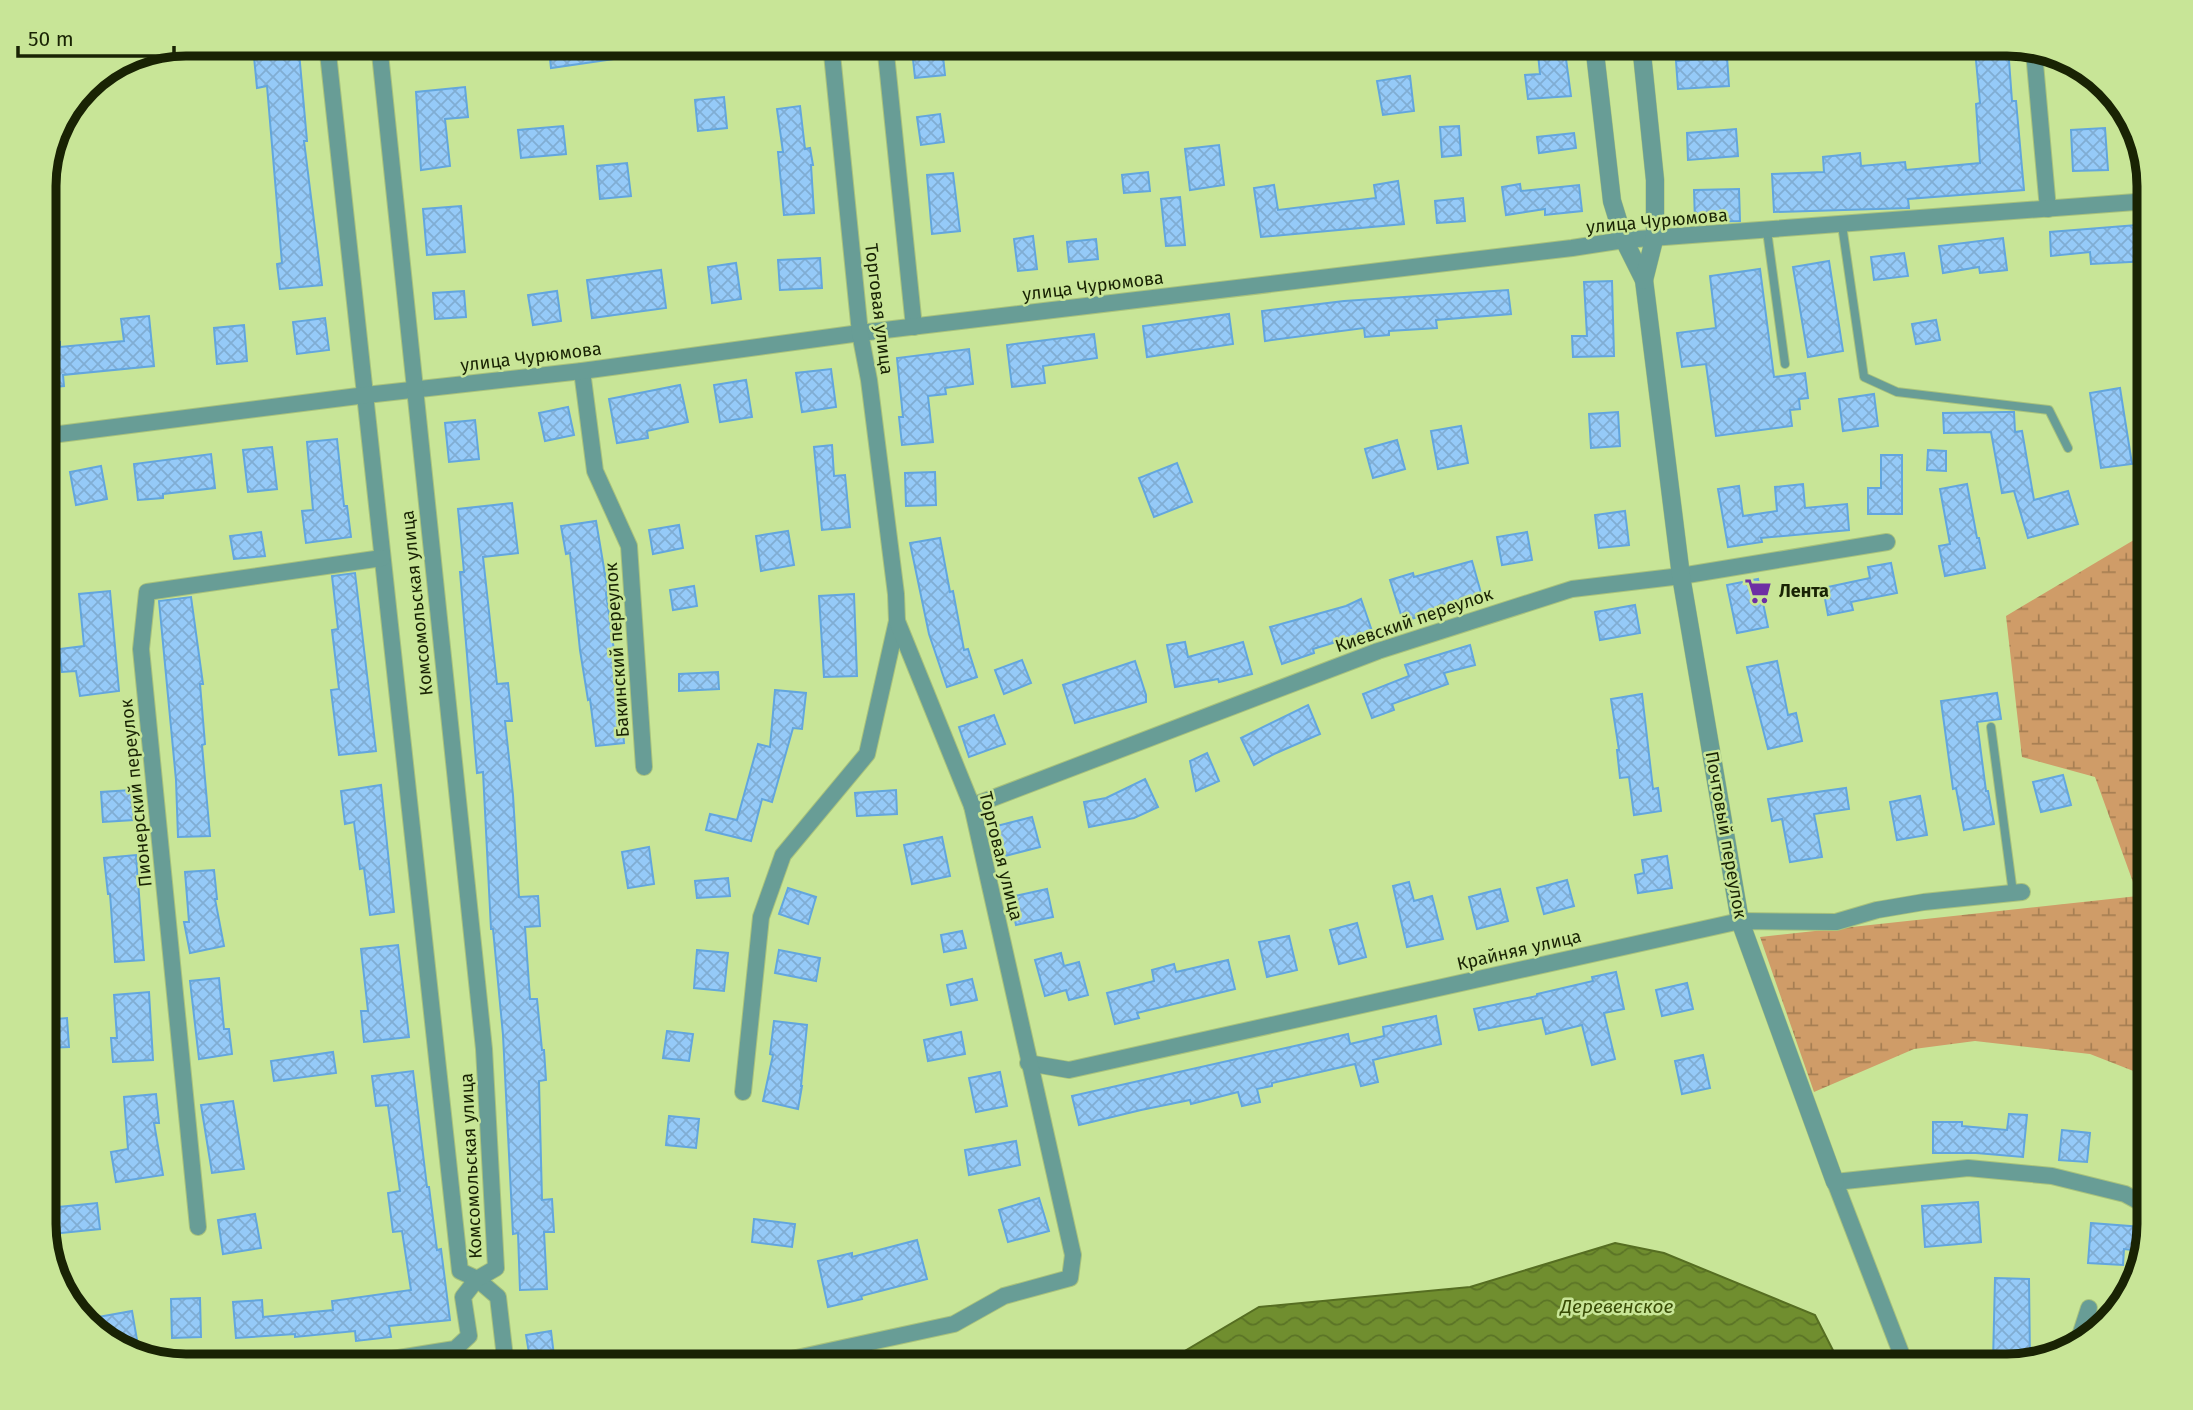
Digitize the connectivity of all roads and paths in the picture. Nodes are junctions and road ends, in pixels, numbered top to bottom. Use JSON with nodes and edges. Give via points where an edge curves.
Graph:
{"nodes":[{"id":1,"x":328,"y":56,"type":"edge"},
{"id":2,"x":380,"y":56,"type":"edge"},
{"id":3,"x":832,"y":56,"type":"edge"},
{"id":4,"x":886,"y":56,"type":"edge"},
{"id":5,"x":1595,"y":56,"type":"edge"},
{"id":6,"x":1642,"y":56,"type":"edge"},
{"id":7,"x":2035,"y":58,"type":"edge"},
{"id":8,"x":2137,"y":202,"type":"edge"},
{"id":9,"x":2048,"y":209,"type":"junction"},
{"id":10,"x":1842,"y":225,"type":"junction"},
{"id":11,"x":1767,"y":231,"type":"junction"},
{"id":12,"x":1655,"y":236,"type":"junction"},
{"id":13,"x":1624,"y":240,"type":"junction"},
{"id":14,"x":1644,"y":280,"type":"junction"},
{"id":15,"x":914,"y":327,"type":"junction"},
{"id":16,"x":860,"y":333,"type":"junction"},
{"id":17,"x":1785,"y":364,"type":"dead end"},
{"id":18,"x":582,"y":371,"type":"junction"},
{"id":19,"x":414,"y":391,"type":"junction"},
{"id":20,"x":366,"y":395,"type":"junction"},
{"id":21,"x":56,"y":434,"type":"edge"},
{"id":22,"x":2068,"y":448,"type":"dead end"},
{"id":23,"x":1887,"y":542,"type":"dead end"},
{"id":24,"x":382,"y":558,"type":"junction"},
{"id":25,"x":1681,"y":576,"type":"junction"},
{"id":26,"x":897,"y":621,"type":"junction"},
{"id":27,"x":1991,"y":727,"type":"dead end"},
{"id":28,"x":644,"y":767,"type":"dead end"},
{"id":29,"x":972,"y":806,"type":"junction"},
{"id":30,"x":2018,"y":893,"type":"joint"},
{"id":31,"x":1740,"y":921,"type":"junction"},
{"id":32,"x":1028,"y":1062,"type":"junction"},
{"id":33,"x":743,"y":1092,"type":"dead end"},
{"id":34,"x":1835,"y":1182,"type":"junction"},
{"id":35,"x":2137,"y":1200,"type":"edge"},
{"id":36,"x":198,"y":1227,"type":"dead end"},
{"id":37,"x":477,"y":1279,"type":"junction"},
{"id":38,"x":2089,"y":1308,"type":"dead end"},
{"id":39,"x":2082,"y":1330,"type":"edge"},
{"id":40,"x":424,"y":1354,"type":"edge"},
{"id":41,"x":505,"y":1354,"type":"edge"},
{"id":42,"x":815,"y":1354,"type":"edge"},
{"id":43,"x":1901,"y":1354,"type":"edge"}],
"edges":[{"from":1,"to":20,"type":"street","name":"Комсомольская улица"},
{"from":2,"to":19,"type":"street","name":"Комсомольская улица"},
{"from":3,"to":16,"type":"street","name":"Торговая улица"},
{"from":4,"to":15,"type":"street","name":"Торговая улица"},
{"from":5,"to":13,"type":"street","name":"Почтовый переулок","via":[[1612,201]]},
{"from":6,"to":12,"type":"street","name":"Почтовый переулок","via":[[1655,180]]},
{"from":7,"to":9,"type":"street"},
{"from":8,"to":9,"type":"street","name":"улица Чурюмова"},
{"from":9,"to":10,"type":"street","name":"улица Чурюмова"},
{"from":10,"to":11,"type":"street","name":"улица Чурюмова"},
{"from":10,"to":22,"type":"lane","via":[[1864,377],[1897,392],[2049,410]]},
{"from":11,"to":12,"type":"street","name":"улица Чурюмова"},
{"from":11,"to":17,"type":"lane"},
{"from":12,"to":13,"type":"street","name":"улица Чурюмова"},
{"from":12,"to":14,"type":"street","name":"Почтовый переулок"},
{"from":13,"to":14,"type":"street","name":"Почтовый переулок"},
{"from":13,"to":15,"type":"street","name":"улица Чурюмова"},
{"from":14,"to":25,"type":"street","name":"Почтовый переулок"},
{"from":15,"to":16,"type":"street","name":"улица Чурюмова"},
{"from":16,"to":18,"type":"street","name":"улица Чурюмова"},
{"from":16,"to":26,"type":"street","name":"Торговая улица"},
{"from":18,"to":19,"type":"street","name":"улица Чурюмова"},
{"from":18,"to":28,"type":"street","name":"Бакинский переулок","via":[[595,471],[629,546]]},
{"from":19,"to":20,"type":"street","name":"улица Чурюмова"},
{"from":19,"to":37,"type":"street","name":"Комсомольская улица","via":[[484,1049],[496,1268]]},
{"from":20,"to":21,"type":"street","name":"улица Чурюмова"},
{"from":20,"to":24,"type":"street","name":"Комсомольская улица"},
{"from":23,"to":25,"type":"street","name":"Киевский переулок"},
{"from":24,"to":36,"type":"street","name":"Пионерский переулок","via":[[147,592],[141,649]]},
{"from":24,"to":37,"type":"street","name":"Комсомольская улица","via":[[460,1270]]},
{"from":25,"to":29,"type":"street","name":"Киевский переулок","via":[[1572,589],[1378,650]]},
{"from":25,"to":31,"type":"street","name":"Почтовый переулок"},
{"from":26,"to":29,"type":"street","name":"Торговая улица"},
{"from":26,"to":33,"type":"street","via":[[867,754],[783,855],[761,917]]},
{"from":27,"to":30,"type":"lane"},
{"from":29,"to":32,"type":"street","name":"Торговая улица"},
{"from":30,"to":31,"type":"street","name":"Крайняя улица","via":[[1924,902],[1836,922]]},
{"from":31,"to":32,"type":"street","name":"Крайняя улица","via":[[1069,1070]]},
{"from":31,"to":34,"type":"street","name":"Почтовый переулок"},
{"from":32,"to":42,"type":"street","name":"Торговая улица","via":[[1073,1255],[1070,1278],[1004,1296],[954,1324]]},
{"from":34,"to":35,"type":"street","via":[[1968,1168],[2052,1176]]},
{"from":34,"to":43,"type":"street","name":"Почтовый переулок"},
{"from":37,"to":40,"type":"street","via":[[463,1297],[469,1336],[455,1349]]},
{"from":37,"to":41,"type":"street","via":[[498,1297]]},
{"from":38,"to":39,"type":"street"}]}
